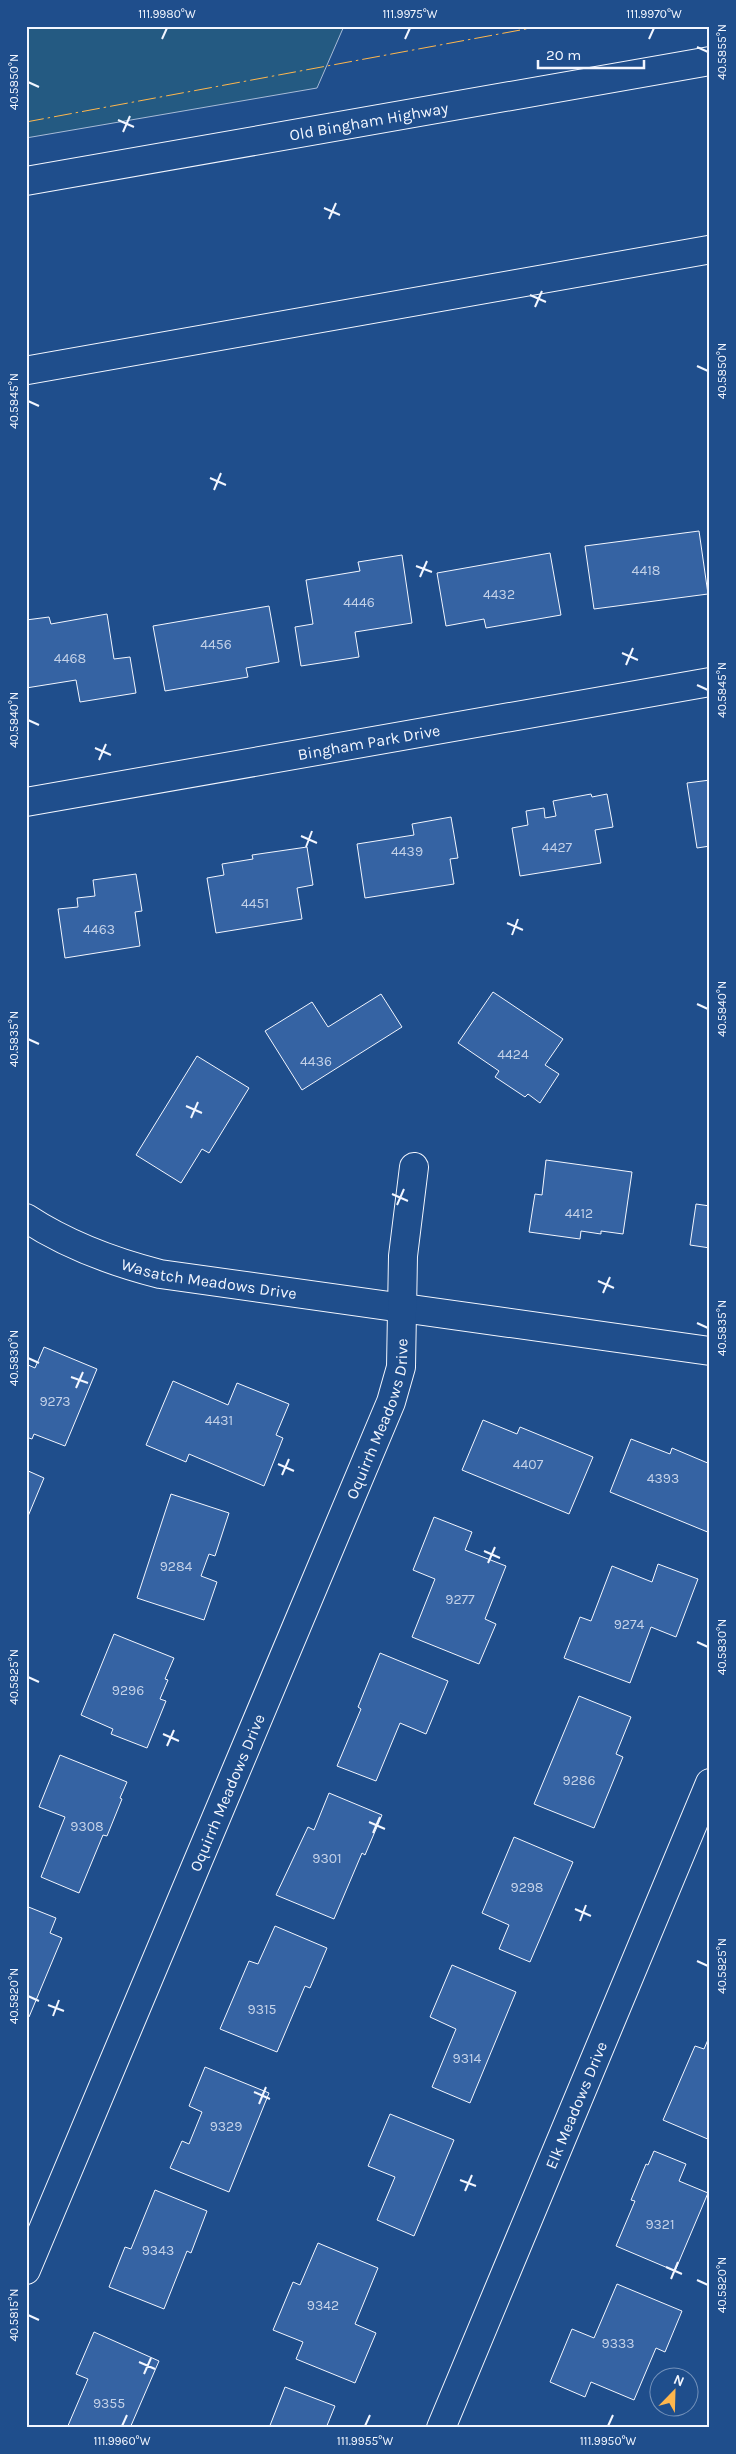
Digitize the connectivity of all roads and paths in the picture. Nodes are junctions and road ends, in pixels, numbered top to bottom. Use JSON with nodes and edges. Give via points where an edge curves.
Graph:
{"nodes":[{"id":1,"x":710,"y":61,"type":"edge"},
{"id":2,"x":26,"y":181,"type":"edge"},
{"id":3,"x":710,"y":682,"type":"edge"},
{"id":4,"x":26,"y":802,"type":"edge"},
{"id":5,"x":414,"y":1167,"type":"dead end"},
{"id":6,"x":26,"y":1218,"type":"edge"},
{"id":7,"x":402,"y":1309,"type":"junction"},
{"id":8,"x":710,"y":1351,"type":"edge"},
{"id":9,"x":710,"y":1783,"type":"edge"},
{"id":10,"x":26,"y":2270,"type":"edge"},
{"id":11,"x":441,"y":2428,"type":"edge"}],
"edges":[{"from":1,"to":2,"type":"street","name":"Old Bingham Highway"},
{"from":3,"to":4,"type":"street","name":"Bingham Park Drive"},
{"from":5,"to":7,"type":"street","via":[[403,1256]]},
{"from":6,"to":7,"type":"street","name":"Wasatch Meadows Drive","via":[[91,1252],[160,1274]]},
{"from":7,"to":8,"type":"street","name":"Wasatch Meadows Drive"},
{"from":7,"to":10,"type":"street","name":"Oquirrh Meadows Drive","via":[[401,1367],[391,1402]]},
{"from":9,"to":11,"type":"street","name":"Elk Meadows Drive"}]}
